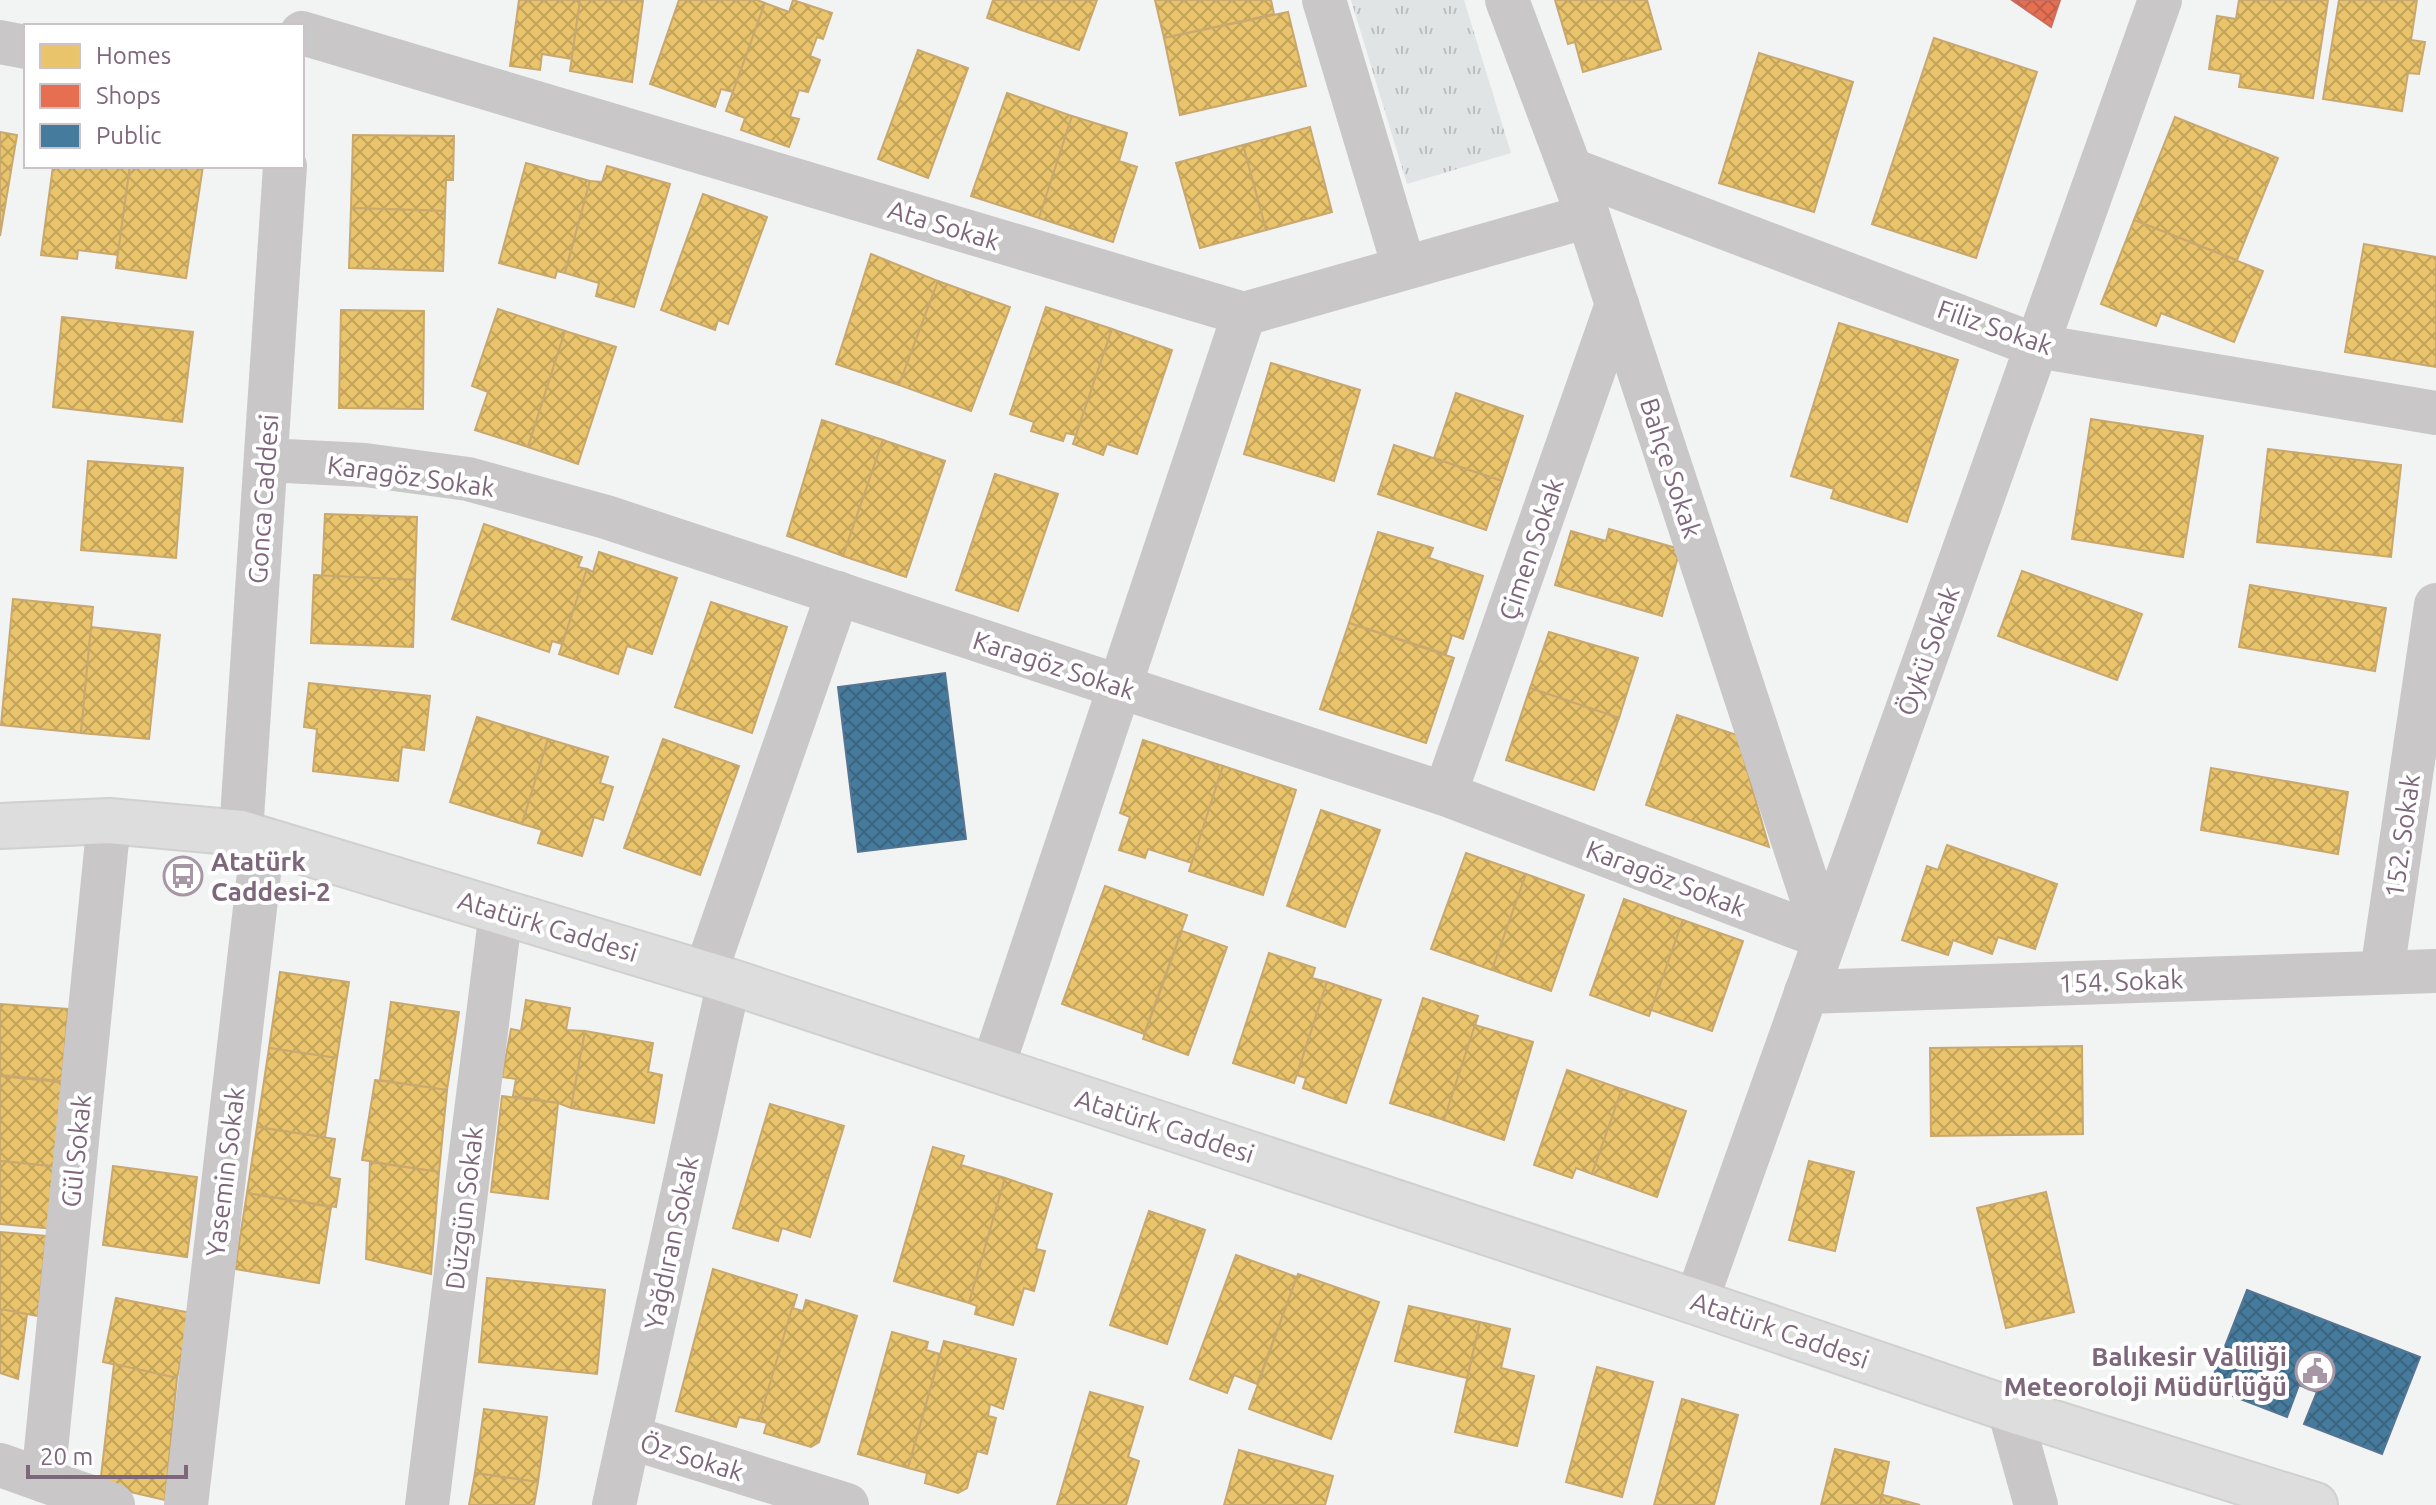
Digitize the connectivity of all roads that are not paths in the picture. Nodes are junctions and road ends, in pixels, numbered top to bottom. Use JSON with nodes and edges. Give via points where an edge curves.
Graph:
{"nodes":[{"id":1,"x":297,"y":0,"type":"edge"},
{"id":2,"x":1324,"y":0,"type":"edge"},
{"id":3,"x":1507,"y":0,"type":"edge"},
{"id":4,"x":2160,"y":0,"type":"edge"},
{"id":5,"x":295,"y":24,"type":"edge"},
{"id":6,"x":304,"y":34,"type":"edge"},
{"id":7,"x":0,"y":42,"type":"edge"},
{"id":8,"x":24,"y":47,"type":"edge"},
{"id":9,"x":285,"y":168,"type":"edge"},
{"id":10,"x":1572,"y":170,"type":"junction"},
{"id":11,"x":1588,"y":216,"type":"junction"},
{"id":12,"x":1404,"y":267,"type":"junction"},
{"id":13,"x":1617,"y":304,"type":"junction"},
{"id":14,"x":1244,"y":314,"type":"junction"},
{"id":15,"x":2037,"y":346,"type":"junction"},
{"id":16,"x":2436,"y":413,"type":"edge"},
{"id":17,"x":266,"y":460,"type":"junction"},
{"id":18,"x":838,"y":593,"type":"junction"},
{"id":19,"x":2436,"y":605,"type":"edge"},
{"id":20,"x":1120,"y":686,"type":"junction"},
{"id":21,"x":1445,"y":794,"type":"junction"},
{"id":22,"x":109,"y":821,"type":"junction"},
{"id":23,"x":0,"y":826,"type":"edge"},
{"id":24,"x":252,"y":836,"type":"junction"},
{"id":25,"x":501,"y":911,"type":"junction"},
{"id":26,"x":1825,"y":938,"type":"junction"},
{"id":27,"x":2436,"y":971,"type":"edge"},
{"id":28,"x":2382,"y":972,"type":"junction"},
{"id":29,"x":717,"y":978,"type":"junction"},
{"id":30,"x":1806,"y":992,"type":"junction"},
{"id":31,"x":992,"y":1069,"type":"junction"},
{"id":32,"x":1696,"y":1302,"type":"junction"},
{"id":33,"x":2009,"y":1409,"type":"junction"},
{"id":34,"x":629,"y":1437,"type":"junction"},
{"id":35,"x":0,"y":1465,"type":"edge"},
{"id":36,"x":43,"y":1480,"type":"junction"},
{"id":37,"x":113,"y":1505,"type":"edge"},
{"id":38,"x":186,"y":1505,"type":"edge"},
{"id":39,"x":427,"y":1505,"type":"edge"},
{"id":40,"x":614,"y":1505,"type":"edge"},
{"id":41,"x":847,"y":1505,"type":"edge"},
{"id":42,"x":2036,"y":1505,"type":"edge"},
{"id":43,"x":2315,"y":1505,"type":"edge"}],
"edges":[{"from":1,"to":5,"type":"street"},
{"from":2,"to":12,"type":"street"},
{"from":3,"to":10,"type":"street","name":"Bahçe Sokak"},
{"from":4,"to":15,"type":"street","name":"Öykü Sokak"},
{"from":6,"to":14,"type":"street","name":"Ata Sokak"},
{"from":7,"to":8,"type":"street"},
{"from":9,"to":17,"type":"street","name":"Gonca Caddesi"},
{"from":10,"to":11,"type":"street","name":"Bahçe Sokak"},
{"from":10,"to":15,"type":"street","name":"Filiz Sokak"},
{"from":11,"to":12,"type":"street"},
{"from":11,"to":13,"type":"street","name":"Bahçe Sokak"},
{"from":12,"to":14,"type":"street"},
{"from":13,"to":21,"type":"street","name":"Çimen Sokak"},
{"from":13,"to":26,"type":"street","name":"Bahçe Sokak"},
{"from":14,"to":20,"type":"street"},
{"from":15,"to":16,"type":"street","name":"Filiz Sokak"},
{"from":15,"to":26,"type":"street","name":"Öykü Sokak"},
{"from":17,"to":18,"type":"street","name":"Karagöz Sokak","via":[[365,465],[468,479],[606,517]]},
{"from":17,"to":24,"type":"street","name":"Gonca Caddesi"},
{"from":18,"to":20,"type":"street","name":"Karagöz Sokak"},
{"from":18,"to":29,"type":"street","name":"Yağdıran Sokak"},
{"from":19,"to":28,"type":"street","name":"152. Sokak"},
{"from":20,"to":21,"type":"street","name":"Karagöz Sokak"},
{"from":20,"to":31,"type":"street"},
{"from":21,"to":26,"type":"street","name":"Karagöz Sokak"},
{"from":22,"to":23,"type":"main road","name":"Atatürk Caddesi"},
{"from":22,"to":24,"type":"main road","name":"Atatürk Caddesi"},
{"from":22,"to":36,"type":"street","name":"Gül Sokak"},
{"from":24,"to":25,"type":"main road","name":"Atatürk Caddesi"},
{"from":24,"to":38,"type":"street","name":"Yasemin Sokak"},
{"from":25,"to":29,"type":"main road","name":"Atatürk Caddesi"},
{"from":25,"to":39,"type":"street","name":"Düzgün Sokak"},
{"from":26,"to":30,"type":"street","name":"Öykü Sokak"},
{"from":27,"to":28,"type":"street","name":"154. Sokak"},
{"from":28,"to":30,"type":"street","name":"154. Sokak"},
{"from":29,"to":31,"type":"main road","name":"Atatürk Caddesi"},
{"from":29,"to":34,"type":"street","name":"Yağdıran Sokak"},
{"from":30,"to":32,"type":"street","name":"Öykü Sokak"},
{"from":31,"to":32,"type":"main road","name":"Atatürk Caddesi"},
{"from":32,"to":33,"type":"main road","name":"Atatürk Caddesi"},
{"from":33,"to":42,"type":"street"},
{"from":33,"to":43,"type":"main road","name":"Atatürk Caddesi"},
{"from":34,"to":40,"type":"street","name":"Yağdıran Sokak"},
{"from":34,"to":41,"type":"street","name":"Öz Sokak"},
{"from":35,"to":36,"type":"street"},
{"from":36,"to":37,"type":"street"}]}
